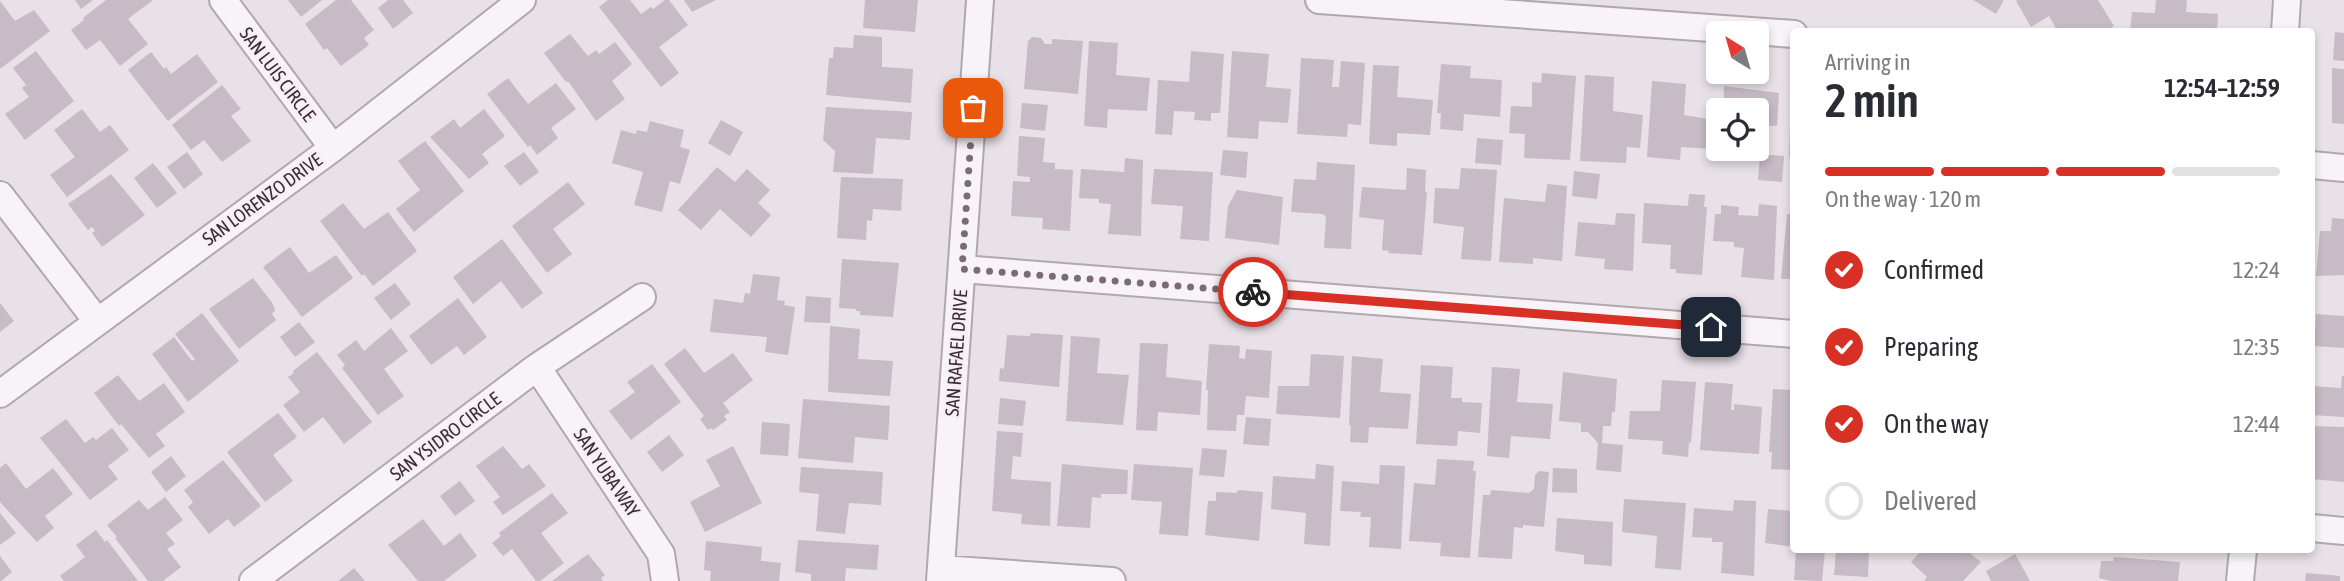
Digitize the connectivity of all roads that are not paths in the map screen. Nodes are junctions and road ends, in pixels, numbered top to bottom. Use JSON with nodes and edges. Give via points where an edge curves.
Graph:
{"nodes":[{"id":1,"x":223,"y":0,"type":"edge"},
{"id":2,"x":522,"y":0,"type":"edge"},
{"id":3,"x":980,"y":0,"type":"edge"},
{"id":4,"x":1319,"y":0,"type":"edge"},
{"id":5,"x":2287,"y":0,"type":"edge"},
{"id":6,"x":2285,"y":28,"type":"edge"},
{"id":7,"x":1790,"y":34,"type":"edge"},
{"id":8,"x":333,"y":148,"type":"junction"},
{"id":9,"x":2315,"y":165,"type":"edge"},
{"id":10,"x":2344,"y":168,"type":"edge"},
{"id":11,"x":0,"y":195,"type":"edge"},
{"id":12,"x":962,"y":269,"type":"junction"},
{"id":13,"x":642,"y":297,"type":"dead end"},
{"id":14,"x":97,"y":321,"type":"junction"},
{"id":15,"x":1790,"y":334,"type":"edge"},
{"id":16,"x":537,"y":367,"type":"junction"},
{"id":17,"x":0,"y":394,"type":"edge"},
{"id":18,"x":2315,"y":528,"type":"edge"},
{"id":19,"x":2344,"y":531,"type":"edge"},
{"id":20,"x":2243,"y":553,"type":"edge"},
{"id":21,"x":941,"y":575,"type":"edge"},
{"id":22,"x":253,"y":581,"type":"edge"},
{"id":23,"x":665,"y":581,"type":"edge"},
{"id":24,"x":1112,"y":581,"type":"edge"},
{"id":25,"x":2240,"y":581,"type":"edge"}],
"edges":[{"from":1,"to":8,"type":"street","name":"SAN LUIS CIRCLE"},
{"from":2,"to":8,"type":"street","name":"SAN LORENZO DRIVE"},
{"from":3,"to":12,"type":"street","name":"SAN RAFAEL DRIVE"},
{"from":4,"to":7,"type":"street"},
{"from":5,"to":6,"type":"street"},
{"from":8,"to":14,"type":"street","name":"SAN LORENZO DRIVE"},
{"from":9,"to":10,"type":"street"},
{"from":11,"to":14,"type":"street"},
{"from":12,"to":15,"type":"street"},
{"from":12,"to":21,"type":"street","name":"SAN RAFAEL DRIVE"},
{"from":13,"to":16,"type":"street","name":"SAN YSIDRO CIRCLE"},
{"from":14,"to":17,"type":"street","name":"SAN LORENZO DRIVE"},
{"from":16,"to":22,"type":"street","name":"SAN YSIDRO CIRCLE"},
{"from":16,"to":23,"type":"street","name":"SAN YUBA WAY","via":[[661,554]]},
{"from":18,"to":19,"type":"street"},
{"from":20,"to":25,"type":"street"},
{"from":21,"to":24,"type":"street"}]}
